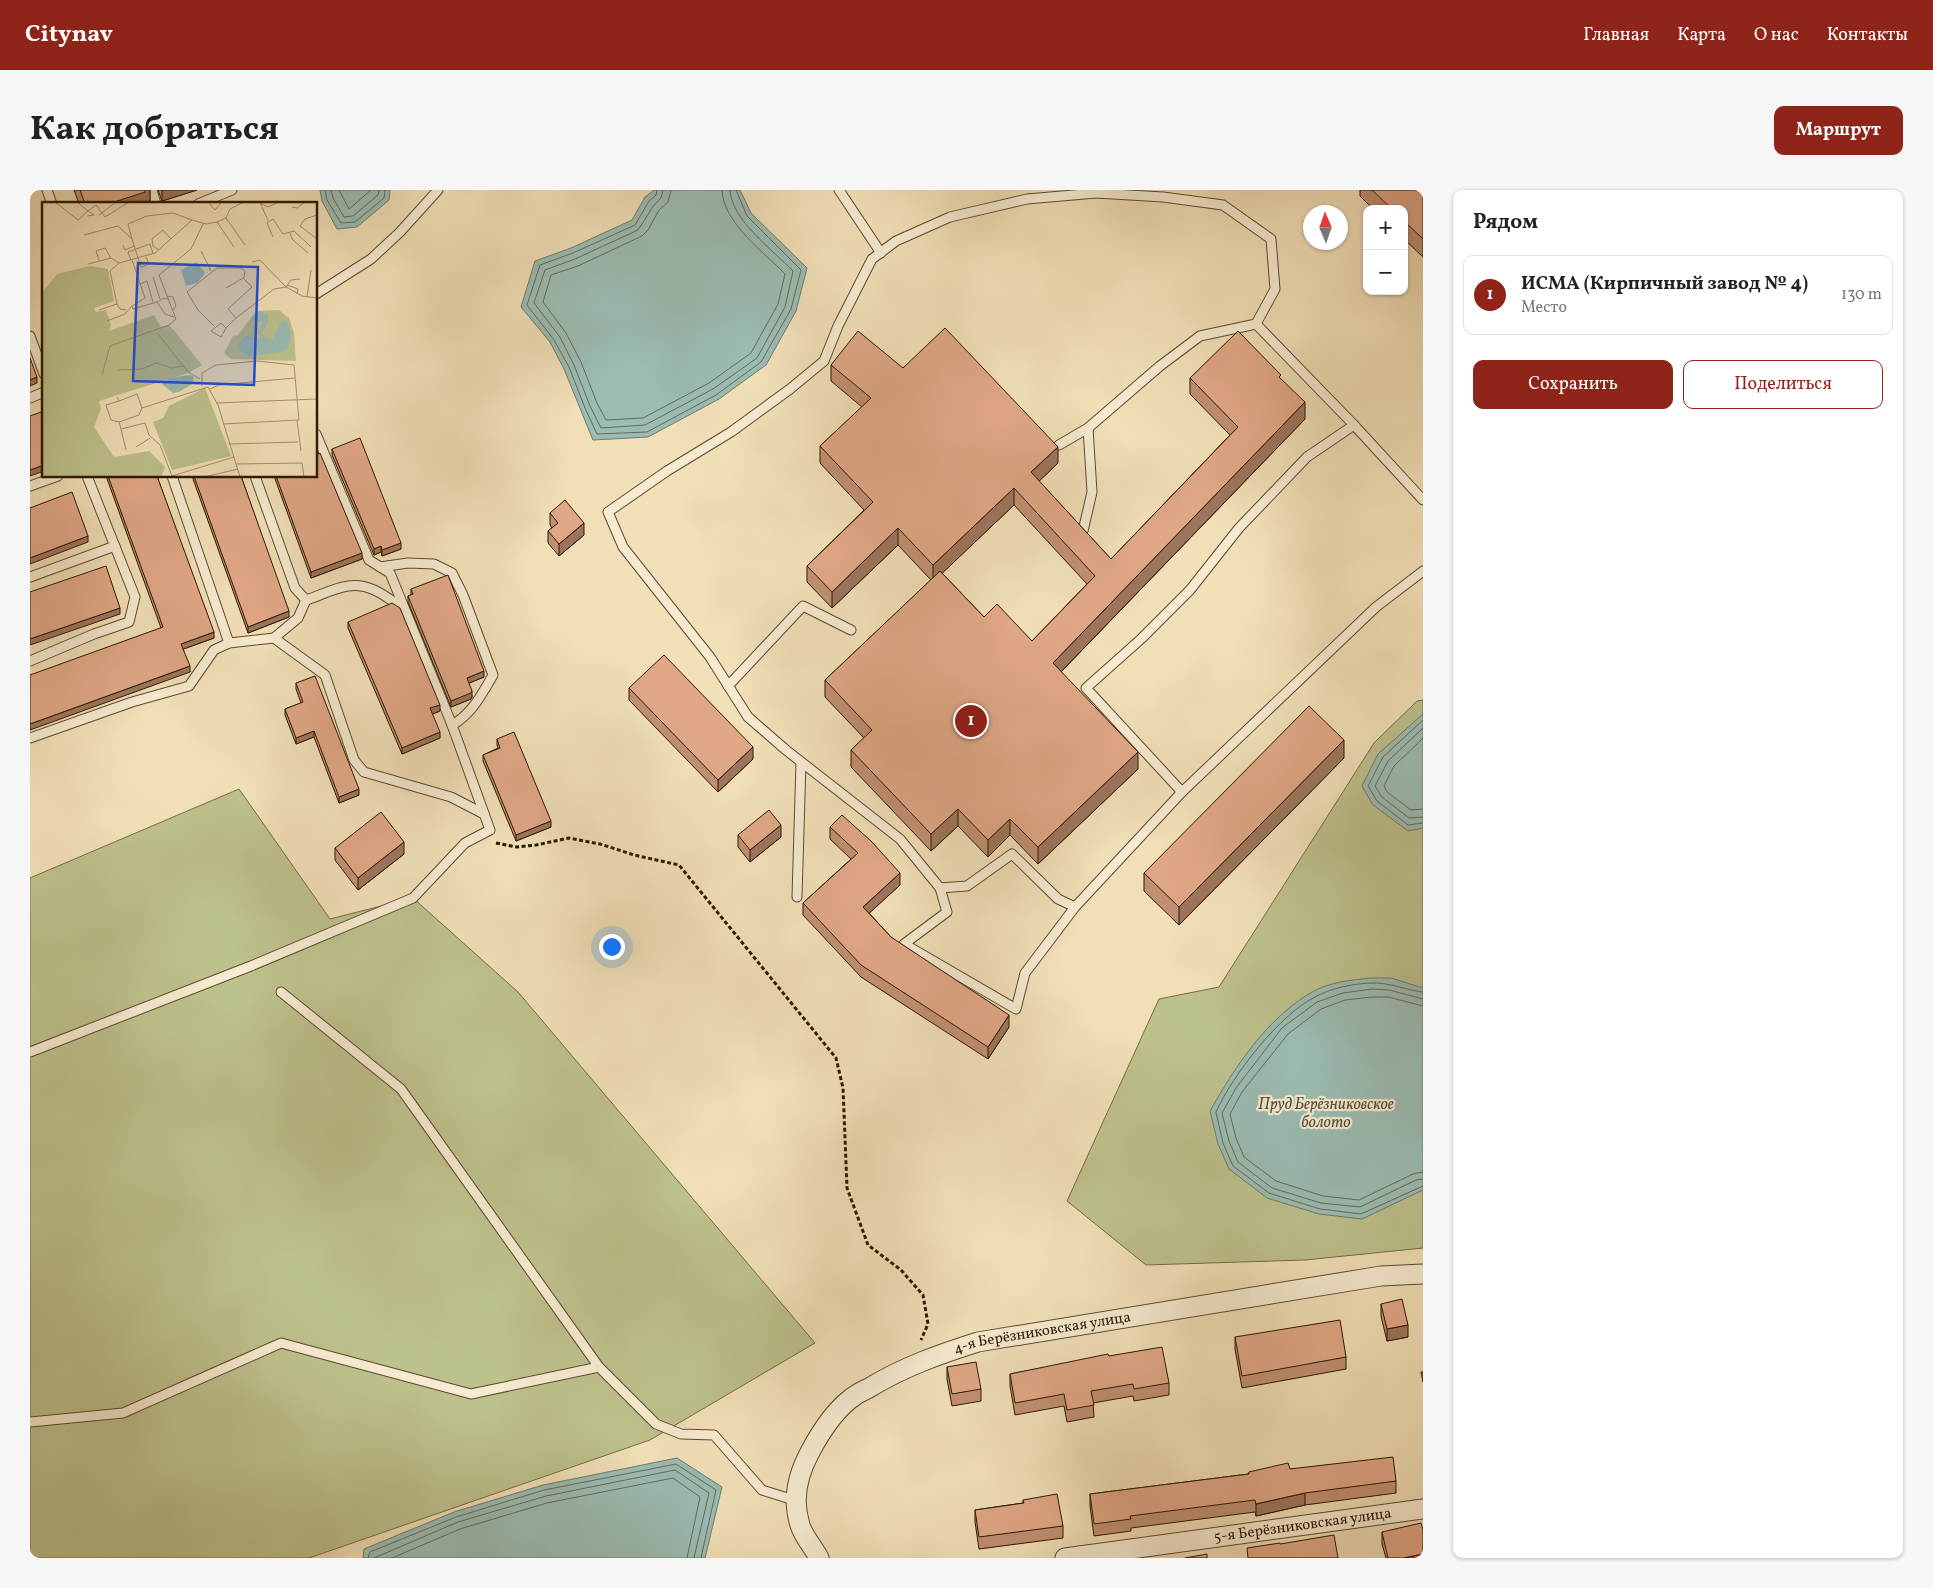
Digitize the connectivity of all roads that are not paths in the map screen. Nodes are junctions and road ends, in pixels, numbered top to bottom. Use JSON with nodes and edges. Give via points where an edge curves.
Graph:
{"nodes":[{"id":1,"x":47,"y":190,"type":"edge"},
{"id":2,"x":152,"y":190,"type":"edge"},
{"id":3,"x":232,"y":190,"type":"edge"},
{"id":4,"x":438,"y":190,"type":"edge"},
{"id":5,"x":839,"y":190,"type":"edge"},
{"id":6,"x":51,"y":202,"type":"edge"},
{"id":7,"x":158,"y":202,"type":"edge"},
{"id":8,"x":203,"y":202,"type":"edge"},
{"id":9,"x":881,"y":253,"type":"junction"},
{"id":10,"x":318,"y":293,"type":"edge"},
{"id":11,"x":1256,"y":324,"type":"junction"},
{"id":12,"x":30,"y":336,"type":"edge"},
{"id":13,"x":42,"y":369,"type":"edge"},
{"id":14,"x":42,"y":393,"type":"edge"},
{"id":15,"x":30,"y":398,"type":"edge"},
{"id":16,"x":1354,"y":425,"type":"junction"},
{"id":17,"x":1088,"y":428,"type":"junction"},
{"id":18,"x":318,"y":439,"type":"edge"},
{"id":19,"x":1059,"y":445,"type":"edge"},
{"id":20,"x":52,"y":478,"type":"edge"},
{"id":21,"x":88,"y":478,"type":"edge"},
{"id":22,"x":173,"y":478,"type":"edge"},
{"id":23,"x":256,"y":478,"type":"edge"},
{"id":24,"x":30,"y":486,"type":"edge"},
{"id":25,"x":1423,"y":500,"type":"edge"},
{"id":26,"x":1083,"y":531,"type":"edge"},
{"id":27,"x":115,"y":546,"type":"junction"},
{"id":28,"x":380,"y":567,"type":"junction"},
{"id":29,"x":1423,"y":571,"type":"edge"},
{"id":30,"x":30,"y":577,"type":"edge"},
{"id":31,"x":306,"y":600,"type":"junction"},
{"id":32,"x":405,"y":610,"type":"junction"},
{"id":33,"x":851,"y":630,"type":"dead end"},
{"id":34,"x":274,"y":638,"type":"junction"},
{"id":35,"x":229,"y":643,"type":"junction"},
{"id":36,"x":30,"y":661,"type":"edge"},
{"id":37,"x":728,"y":686,"type":"junction"},
{"id":38,"x":452,"y":724,"type":"junction"},
{"id":39,"x":30,"y":738,"type":"edge"},
{"id":40,"x":801,"y":762,"type":"junction"},
{"id":41,"x":1182,"y":792,"type":"junction"},
{"id":42,"x":484,"y":814,"type":"junction"},
{"id":43,"x":940,"y":888,"type":"junction"},
{"id":44,"x":797,"y":897,"type":"dead end"},
{"id":45,"x":1075,"y":907,"type":"junction"},
{"id":46,"x":281,"y":992,"type":"dead end"},
{"id":47,"x":30,"y":1052,"type":"edge"},
{"id":48,"x":1423,"y":1274,"type":"edge"},
{"id":49,"x":599,"y":1367,"type":"junction"},
{"id":50,"x":30,"y":1422,"type":"edge"},
{"id":51,"x":797,"y":1501,"type":"junction"},
{"id":52,"x":1423,"y":1509,"type":"edge"},
{"id":53,"x":819,"y":1558,"type":"edge"},
{"id":54,"x":1065,"y":1558,"type":"edge"}],
"edges":[{"from":1,"to":6,"type":"lane"},
{"from":2,"to":7,"type":"lane"},
{"from":3,"to":8,"type":"lane"},
{"from":4,"to":10,"type":"lane","via":[[371,258]]},
{"from":5,"to":9,"type":"lane"},
{"from":9,"to":11,"type":"lane","via":[[896,240],[950,217],[1026,199],[1096,193],[1163,197],[1223,206],[1271,240],[1275,289]]},
{"from":9,"to":37,"type":"lane","via":[[872,259],[824,361],[731,432],[608,512],[623,547],[710,657]]},
{"from":11,"to":16,"type":"lane"},
{"from":11,"to":17,"type":"lane","via":[[1200,336]]},
{"from":12,"to":13,"type":"lane"},
{"from":14,"to":15,"type":"lane"},
{"from":16,"to":25,"type":"lane"},
{"from":16,"to":41,"type":"lane","via":[[1307,457],[1239,528],[1190,590],[1086,688]]},
{"from":17,"to":19,"type":"lane"},
{"from":17,"to":26,"type":"lane","via":[[1092,492]]},
{"from":18,"to":28,"type":"lane","via":[[369,560]]},
{"from":20,"to":24,"type":"lane"},
{"from":21,"to":27,"type":"lane"},
{"from":22,"to":35,"type":"lane"},
{"from":23,"to":31,"type":"lane","via":[[295,588]]},
{"from":27,"to":30,"type":"lane"},
{"from":27,"to":36,"type":"lane","via":[[135,596],[129,622]]},
{"from":28,"to":32,"type":"lane","via":[[390,573]]},
{"from":28,"to":38,"type":"lane","via":[[434,564],[452,573],[463,595],[493,675],[479,700],[462,719]]},
{"from":29,"to":41,"type":"lane","via":[[1376,607]]},
{"from":31,"to":32,"type":"lane","via":[[347,586],[364,586]]},
{"from":31,"to":34,"type":"lane","via":[[298,618]]},
{"from":32,"to":38,"type":"lane"},
{"from":33,"to":37,"type":"lane","via":[[803,606]]},
{"from":34,"to":35,"type":"lane"},
{"from":34,"to":42,"type":"lane","via":[[325,675],[354,760],[364,772],[451,797]]},
{"from":35,"to":39,"type":"lane","via":[[214,650],[189,686],[132,702]]},
{"from":37,"to":40,"type":"lane","via":[[748,717]]},
{"from":38,"to":42,"type":"lane"},
{"from":40,"to":43,"type":"lane","via":[[900,839]]},
{"from":40,"to":44,"type":"lane"},
{"from":41,"to":45,"type":"lane"},
{"from":42,"to":47,"type":"lane","via":[[490,830],[465,843],[412,898],[251,966]]},
{"from":43,"to":45,"type":"lane","via":[[967,886],[1012,854],[1058,899]]},
{"from":43,"to":45,"type":"lane","via":[[947,912],[904,944],[1016,1009],[1025,972]]},
{"from":46,"to":49,"type":"lane","via":[[401,1089]]},
{"from":48,"to":51,"type":"street","name":"4-я Берёзниковская улица","via":[[1381,1276],[1028,1332],[938,1354],[887,1377],[850,1399],[822,1431],[805,1462],[798,1479]]},
{"from":49,"to":50,"type":"lane","via":[[471,1394],[281,1343],[124,1413]]},
{"from":49,"to":51,"type":"lane","via":[[656,1424],[682,1434],[714,1435],[762,1490]]},
{"from":51,"to":53,"type":"street","name":"4-я Берёзниковская улица","via":[[800,1526]]},
{"from":52,"to":54,"type":"street","name":"5-я Берёзниковская улица"}]}
